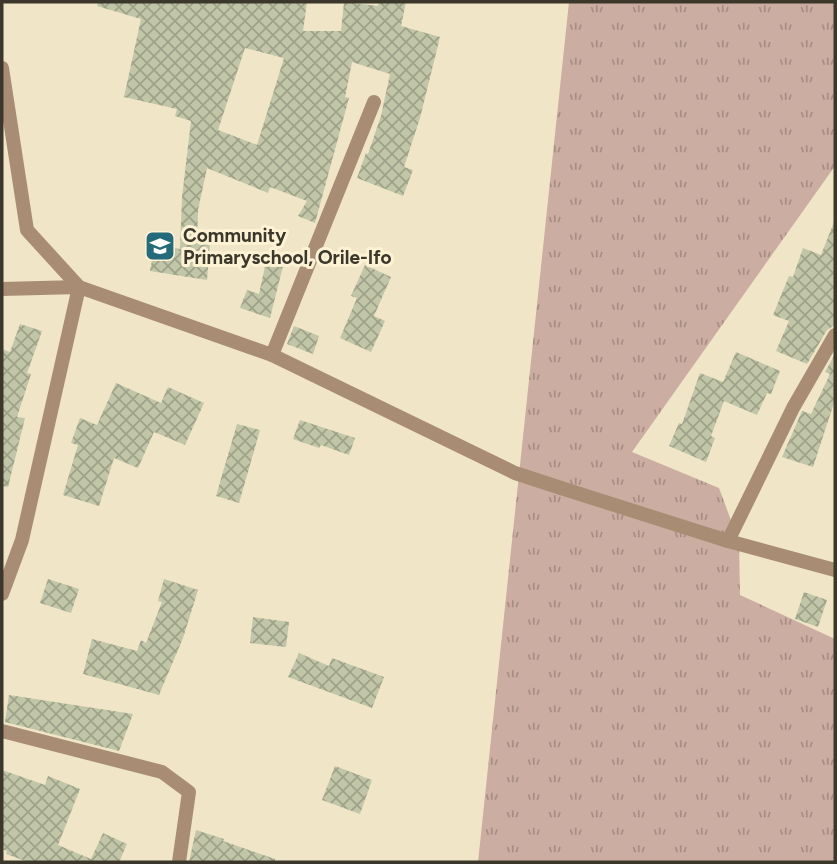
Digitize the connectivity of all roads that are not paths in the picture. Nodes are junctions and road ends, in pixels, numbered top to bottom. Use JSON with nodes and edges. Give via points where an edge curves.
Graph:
{"nodes":[{"id":1,"x":2,"y":68,"type":"edge"},
{"id":2,"x":374,"y":102,"type":"dead end"},
{"id":3,"x":79,"y":288,"type":"junction"},
{"id":4,"x":2,"y":289,"type":"edge"},
{"id":5,"x":835,"y":335,"type":"edge"},
{"id":6,"x":272,"y":355,"type":"junction"},
{"id":7,"x":728,"y":541,"type":"junction"},
{"id":8,"x":835,"y":570,"type":"edge"},
{"id":9,"x":2,"y":594,"type":"edge"},
{"id":10,"x":2,"y":731,"type":"edge"},
{"id":11,"x":179,"y":862,"type":"edge"}],
"edges":[{"from":1,"to":3,"type":"street","via":[[27,230]]},
{"from":2,"to":6,"type":"street"},
{"from":3,"to":4,"type":"street"},
{"from":3,"to":6,"type":"street"},
{"from":3,"to":9,"type":"street","via":[[22,540]]},
{"from":5,"to":7,"type":"street","via":[[793,408]]},
{"from":6,"to":7,"type":"street","via":[[515,473]]},
{"from":7,"to":8,"type":"street"},
{"from":10,"to":11,"type":"street","via":[[162,772],[189,792]]}]}
